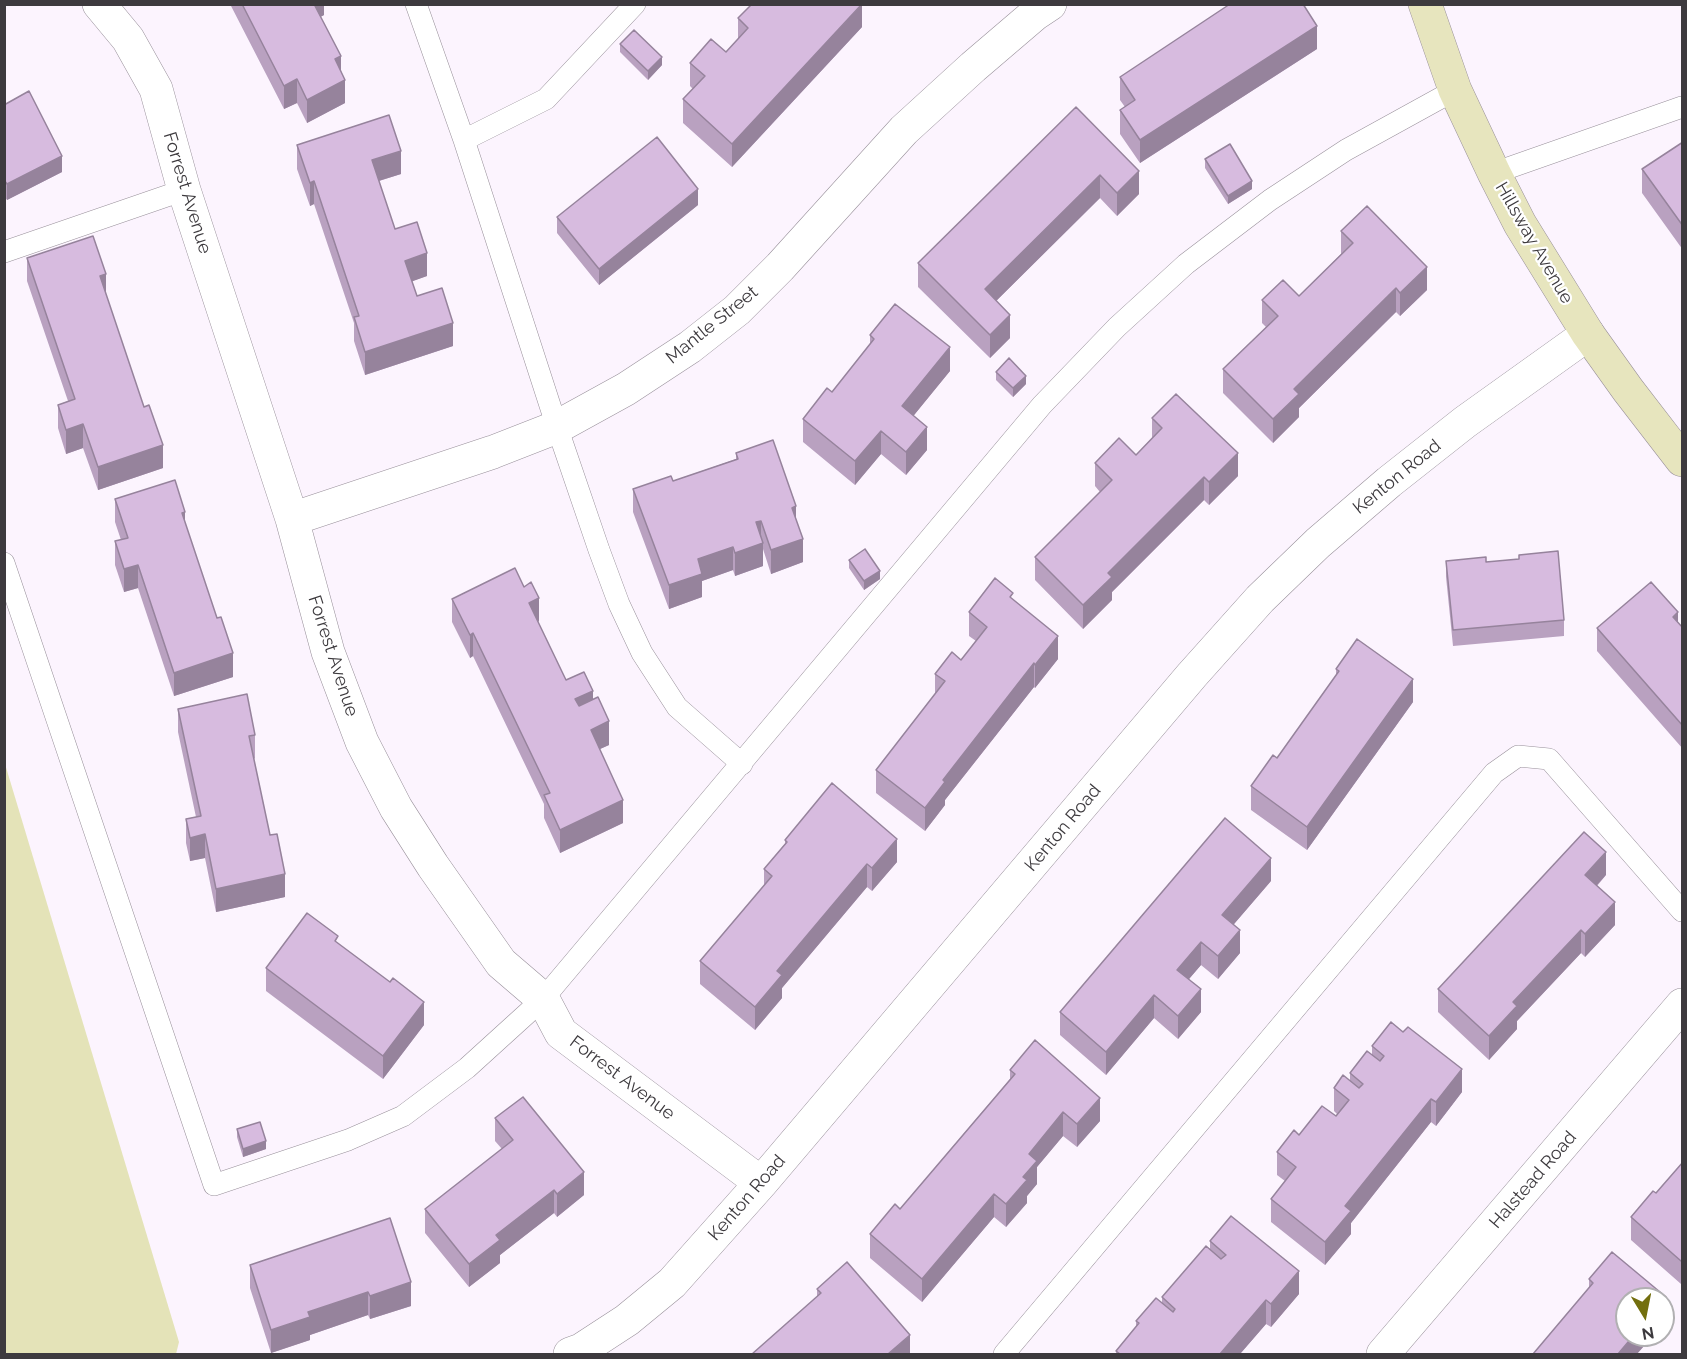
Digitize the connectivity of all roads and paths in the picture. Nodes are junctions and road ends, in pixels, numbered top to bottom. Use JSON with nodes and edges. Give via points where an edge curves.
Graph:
{"nodes":[{"id":1,"x":99,"y":4,"type":"edge"},
{"id":2,"x":416,"y":4,"type":"edge"},
{"id":3,"x":635,"y":4,"type":"edge"},
{"id":4,"x":1050,"y":4,"type":"edge"},
{"id":5,"x":1425,"y":4,"type":"edge"},
{"id":6,"x":1455,"y":90,"type":"junction"},
{"id":7,"x":1683,"y":107,"type":"edge"},
{"id":8,"x":464,"y":140,"type":"junction"},
{"id":9,"x":1494,"y":173,"type":"junction"},
{"id":10,"x":184,"y":190,"type":"junction"},
{"id":11,"x":4,"y":252,"type":"edge"},
{"id":12,"x":1588,"y":334,"type":"junction"},
{"id":13,"x":557,"y":427,"type":"junction"},
{"id":14,"x":1683,"y":459,"type":"edge"},
{"id":15,"x":292,"y":519,"type":"junction"},
{"id":16,"x":4,"y":563,"type":"edge"},
{"id":17,"x":742,"y":764,"type":"junction"},
{"id":18,"x":1683,"y":911,"type":"edge"},
{"id":19,"x":543,"y":999,"type":"junction"},
{"id":20,"x":1683,"y":1005,"type":"edge"},
{"id":21,"x":761,"y":1183,"type":"junction"},
{"id":22,"x":570,"y":1354,"type":"edge"},
{"id":23,"x":1004,"y":1354,"type":"edge"},
{"id":24,"x":1383,"y":1354,"type":"edge"}],
"edges":[{"from":1,"to":10,"type":"street","name":"Forrest Avenue","via":[[128,39],[156,89]]},
{"from":2,"to":8,"type":"lane"},
{"from":3,"to":8,"type":"lane","via":[[546,99]]},
{"from":4,"to":13,"type":"street","name":"Mantle Street","via":[[904,130],[737,310],[626,389]]},
{"from":5,"to":6,"type":"street","name":"Hillsway Avenue"},
{"from":6,"to":9,"type":"street","name":"Hillsway Avenue"},
{"from":6,"to":17,"type":"lane","via":[[1346,150],[1270,200],[1186,264],[1117,327],[1042,405]]},
{"from":7,"to":9,"type":"lane"},
{"from":8,"to":13,"type":"lane"},
{"from":9,"to":12,"type":"street","name":"Hillsway Avenue","via":[[1520,224]]},
{"from":10,"to":11,"type":"lane"},
{"from":10,"to":15,"type":"street","name":"Forrest Avenue"},
{"from":12,"to":14,"type":"street","name":"Hillsway Avenue"},
{"from":12,"to":21,"type":"street","name":"Kenton Road","via":[[1389,482],[1260,599]]},
{"from":13,"to":15,"type":"street","name":"Mantle Street"},
{"from":13,"to":17,"type":"lane","via":[[598,550],[642,653],[677,707]]},
{"from":15,"to":19,"type":"street","name":"Forrest Avenue","via":[[328,652],[362,742],[396,808],[501,963]]},
{"from":16,"to":19,"type":"lane","via":[[214,1185],[348,1140],[403,1116],[467,1068]]},
{"from":17,"to":19,"type":"lane"},
{"from":18,"to":23,"type":"lane","via":[[1549,759],[1518,756],[1494,774]]},
{"from":19,"to":21,"type":"street","name":"Forrest Avenue","via":[[561,1033]]},
{"from":20,"to":24,"type":"street","name":"Halstead Road"},
{"from":21,"to":22,"type":"street","name":"Kenton Road","via":[[672,1283],[627,1320]]}]}
